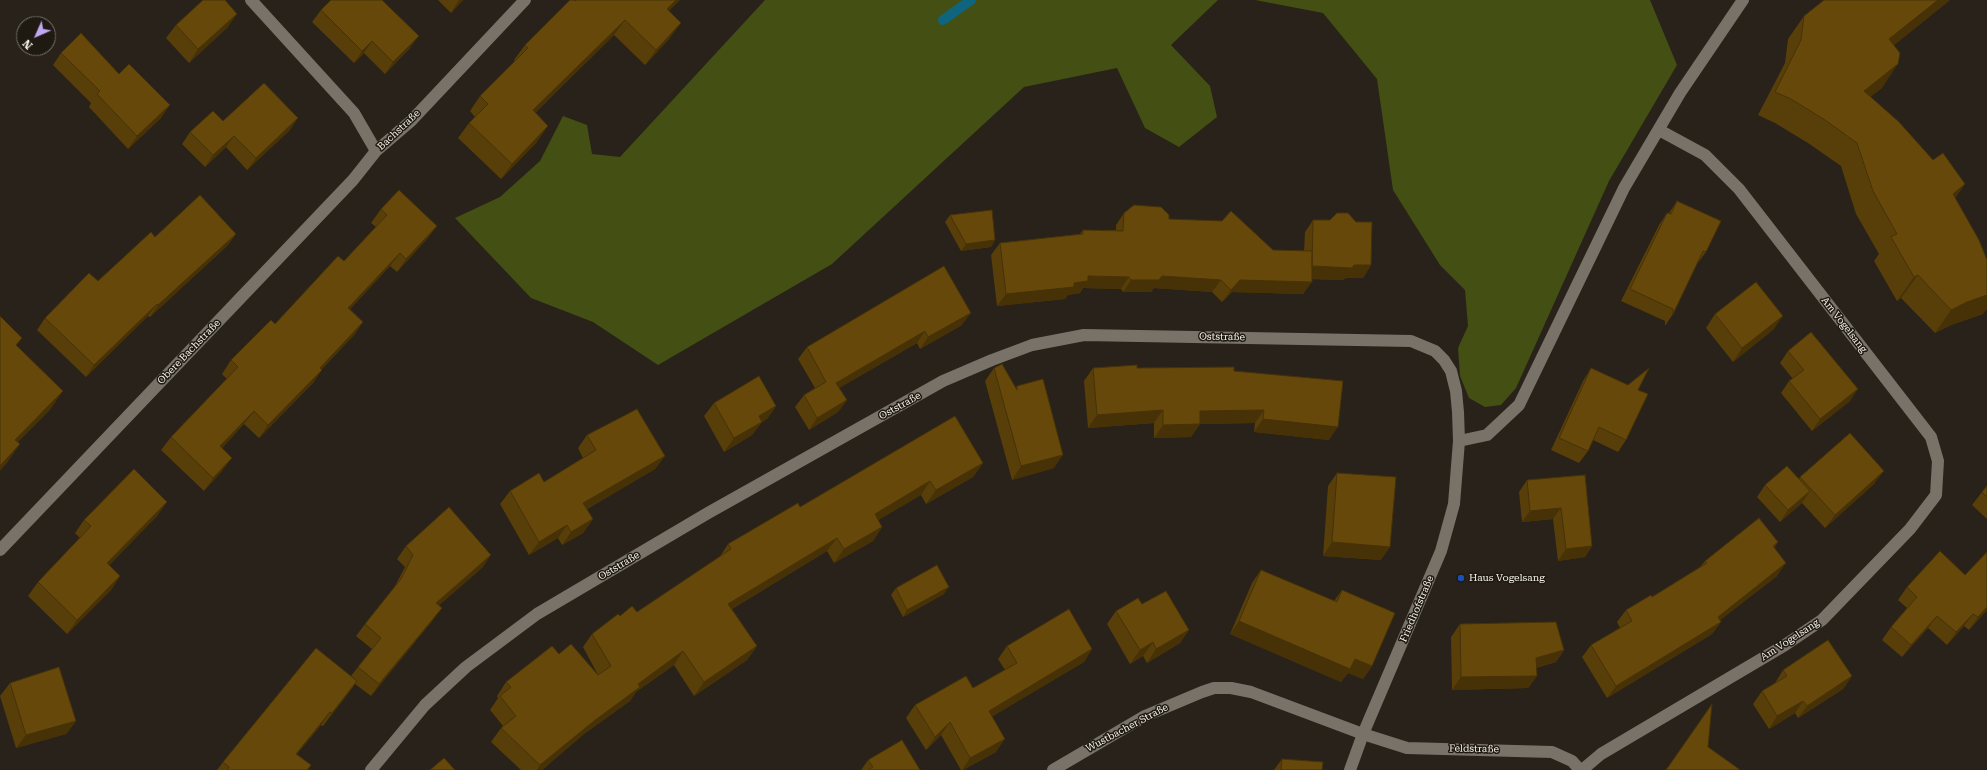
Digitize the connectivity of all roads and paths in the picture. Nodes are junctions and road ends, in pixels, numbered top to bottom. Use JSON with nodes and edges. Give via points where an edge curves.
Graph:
{"nodes":[{"id":1,"x":252,"y":0,"type":"edge"},
{"id":2,"x":525,"y":0,"type":"edge"},
{"id":3,"x":1743,"y":0,"type":"edge"},
{"id":4,"x":1660,"y":130,"type":"junction"},
{"id":5,"x":376,"y":151,"type":"junction"},
{"id":6,"x":1459,"y":441,"type":"junction"},
{"id":7,"x":0,"y":550,"type":"edge"},
{"id":8,"x":1363,"y":734,"type":"junction"},
{"id":9,"x":371,"y":770,"type":"edge"},
{"id":10,"x":1053,"y":770,"type":"edge"},
{"id":11,"x":1350,"y":770,"type":"edge"},
{"id":12,"x":1581,"y":770,"type":"edge"}],
"edges":[{"from":1,"to":5,"type":"street","name":"Bachstraße","via":[[354,113]]},
{"from":2,"to":5,"type":"street","name":"Bachstraße","via":[[411,121]]},
{"from":3,"to":4,"type":"street","via":[[1680,93]]},
{"from":4,"to":6,"type":"street","via":[[1624,188],[1519,405],[1488,435]]},
{"from":4,"to":12,"type":"street","name":"Am Vogelsang","via":[[1705,155],[1739,189],[1931,437],[1938,460],[1936,495],[1910,529],[1822,620],[1785,645],[1601,754]]},
{"from":5,"to":7,"type":"street","name":"Obere Bachstraße","via":[[353,180]]},
{"from":6,"to":8,"type":"street","name":"Friedhofstraße","via":[[1454,504],[1441,552]]},
{"from":6,"to":9,"type":"street","name":"Oststraße","via":[[1456,391],[1451,371],[1435,351],[1411,341],[1084,335],[1032,345],[943,381],[708,513],[537,614],[466,667],[425,705]]},
{"from":8,"to":10,"type":"street","name":"Wustbacher Straße","via":[[1251,692],[1214,688],[1145,716]]},
{"from":8,"to":11,"type":"street","name":"Friedhofstraße"},
{"from":8,"to":12,"type":"street","name":"Feldstraße","via":[[1407,748],[1552,752],[1572,761]]}]}
